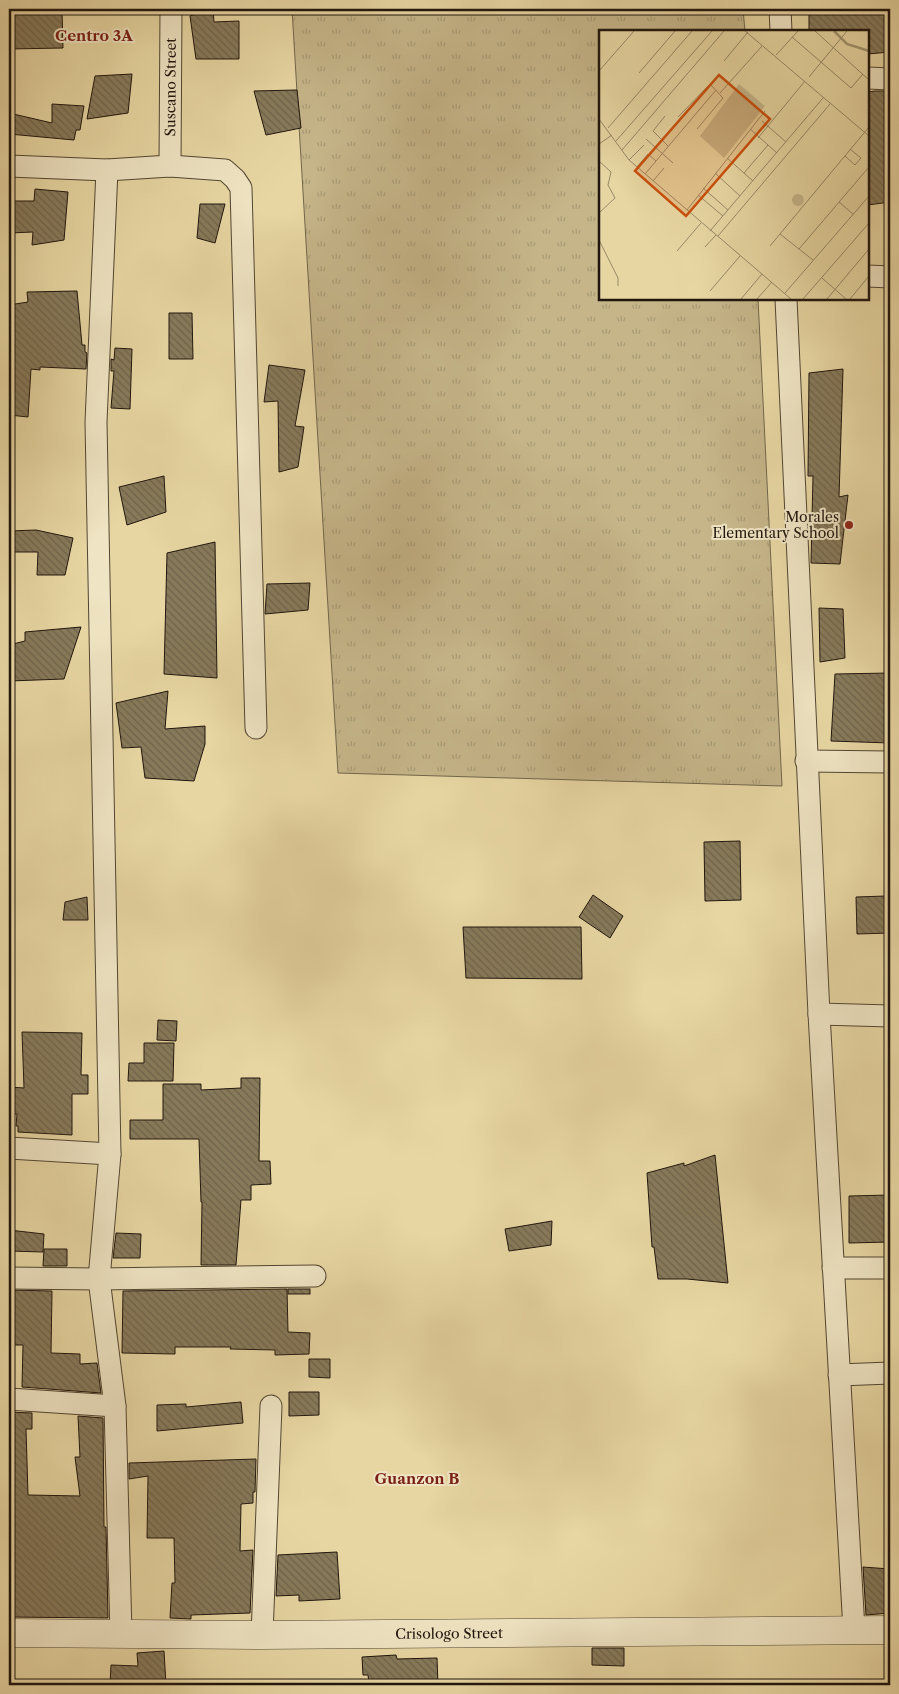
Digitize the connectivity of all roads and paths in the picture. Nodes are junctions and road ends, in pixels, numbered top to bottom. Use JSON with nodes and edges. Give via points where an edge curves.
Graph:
{"nodes":[{"id":1,"x":171,"y":9,"type":"edge"},
{"id":2,"x":780,"y":9,"type":"edge"},
{"id":3,"x":780,"y":30,"type":"edge"},
{"id":4,"x":869,"y":78,"type":"edge"},
{"id":5,"x":890,"y":79,"type":"edge"},
{"id":6,"x":9,"y":166,"type":"edge"},
{"id":7,"x":170,"y":166,"type":"junction"},
{"id":8,"x":107,"y":170,"type":"junction"},
{"id":9,"x":869,"y":276,"type":"edge"},
{"id":10,"x":890,"y":276,"type":"edge"},
{"id":11,"x":786,"y":300,"type":"edge"},
{"id":12,"x":256,"y":728,"type":"dead end"},
{"id":13,"x":806,"y":761,"type":"junction"},
{"id":14,"x":890,"y":762,"type":"edge"},
{"id":15,"x":819,"y":1014,"type":"junction"},
{"id":16,"x":890,"y":1016,"type":"edge"},
{"id":17,"x":9,"y":1148,"type":"edge"},
{"id":18,"x":110,"y":1154,"type":"junction"},
{"id":19,"x":833,"y":1268,"type":"junction"},
{"id":20,"x":890,"y":1268,"type":"edge"},
{"id":21,"x":315,"y":1276,"type":"dead end"},
{"id":22,"x":9,"y":1278,"type":"edge"},
{"id":23,"x":99,"y":1278,"type":"junction"},
{"id":24,"x":890,"y":1373,"type":"edge"},
{"id":25,"x":840,"y":1375,"type":"junction"},
{"id":26,"x":9,"y":1399,"type":"edge"},
{"id":27,"x":115,"y":1406,"type":"junction"},
{"id":28,"x":271,"y":1406,"type":"dead end"},
{"id":29,"x":854,"y":1630,"type":"junction"},
{"id":30,"x":890,"y":1630,"type":"edge"},
{"id":31,"x":9,"y":1633,"type":"edge"},
{"id":32,"x":121,"y":1634,"type":"junction"},
{"id":33,"x":262,"y":1635,"type":"junction"}],
"edges":[{"from":1,"to":7,"type":"street","name":"Suscano Street"},
{"from":2,"to":3,"type":"street"},
{"from":4,"to":5,"type":"street"},
{"from":6,"to":8,"type":"street"},
{"from":7,"to":8,"type":"street"},
{"from":7,"to":12,"type":"street","via":[[225,170],[241,188]]},
{"from":8,"to":18,"type":"street","via":[[96,422]]},
{"from":9,"to":10,"type":"street"},
{"from":11,"to":13,"type":"street"},
{"from":13,"to":14,"type":"street"},
{"from":13,"to":15,"type":"street"},
{"from":15,"to":16,"type":"street"},
{"from":15,"to":19,"type":"street"},
{"from":17,"to":18,"type":"street"},
{"from":18,"to":23,"type":"street"},
{"from":19,"to":20,"type":"street"},
{"from":19,"to":25,"type":"street"},
{"from":21,"to":23,"type":"street"},
{"from":22,"to":23,"type":"street"},
{"from":23,"to":27,"type":"street"},
{"from":24,"to":25,"type":"street"},
{"from":25,"to":29,"type":"street"},
{"from":26,"to":27,"type":"street"},
{"from":27,"to":32,"type":"street"},
{"from":28,"to":33,"type":"street"},
{"from":29,"to":30,"type":"street","name":"Crisologo Street"},
{"from":29,"to":33,"type":"street","name":"Crisologo Street"},
{"from":31,"to":32,"type":"street","name":"Crisologo Street"},
{"from":32,"to":33,"type":"street","name":"Crisologo Street"}]}
